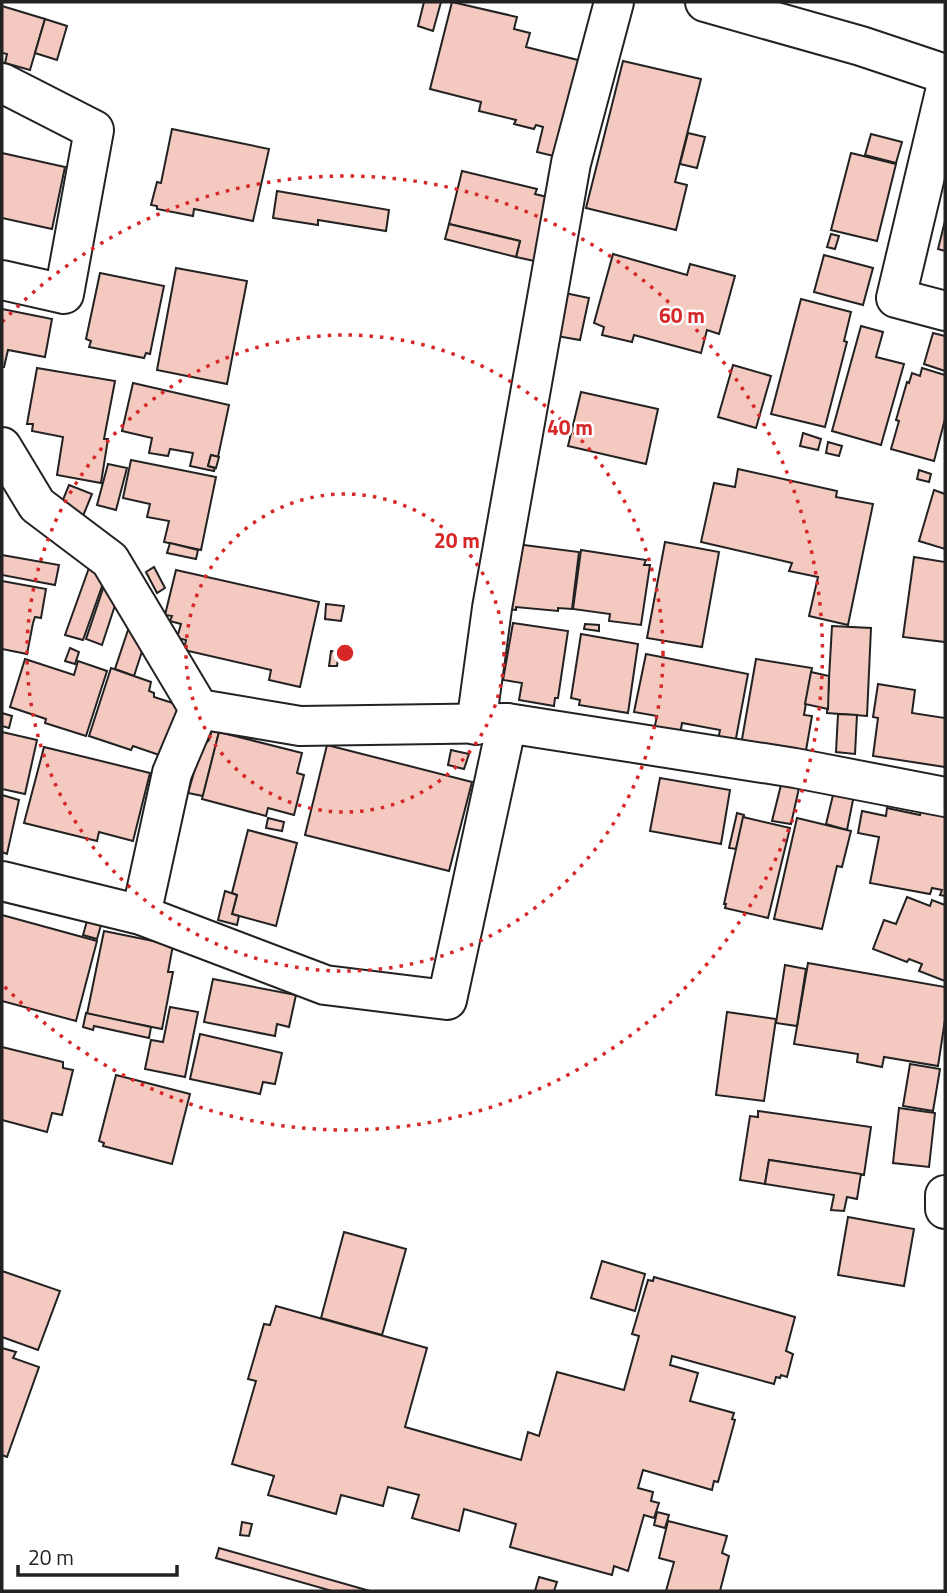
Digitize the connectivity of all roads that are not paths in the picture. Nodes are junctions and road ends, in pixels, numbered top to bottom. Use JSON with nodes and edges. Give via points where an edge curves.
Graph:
{"nodes":[{"id":1,"x":614,"y":2,"type":"edge"},
{"id":2,"x":705,"y":2,"type":"edge"},
{"id":3,"x":945,"y":74,"type":"edge"},
{"id":4,"x":2,"y":83,"type":"edge"},
{"id":5,"x":945,"y":92,"type":"edge"},
{"id":6,"x":2,"y":280,"type":"edge"},
{"id":7,"x":945,"y":311,"type":"edge"},
{"id":8,"x":2,"y":447,"type":"edge"},
{"id":9,"x":199,"y":709,"type":"junction"},
{"id":10,"x":491,"y":724,"type":"junction"},
{"id":11,"x":945,"y":797,"type":"edge"},
{"id":12,"x":2,"y":881,"type":"edge"},
{"id":13,"x":141,"y":915,"type":"junction"},
{"id":14,"x":945,"y":1198,"type":"edge"},
{"id":15,"x":945,"y":1209,"type":"edge"}],
"edges":[{"from":1,"to":10,"type":"main road","via":[[571,163],[492,608]]},
{"from":2,"to":3,"type":"main road"},
{"from":4,"to":6,"type":"main road","via":[[94,130],[64,294]]},
{"from":5,"to":7,"type":"main road","via":[[896,298]]},
{"from":8,"to":9,"type":"main road","via":[[37,505],[110,560]]},
{"from":9,"to":10,"type":"main road","via":[[300,726]]},
{"from":9,"to":13,"type":"main road","via":[[172,773]]},
{"from":10,"to":11,"type":"main road","via":[[795,768]]},
{"from":10,"to":13,"type":"main road","via":[[447,1000],[325,985]]},
{"from":12,"to":13,"type":"main road"},
{"from":14,"to":15,"type":"main road"}]}
